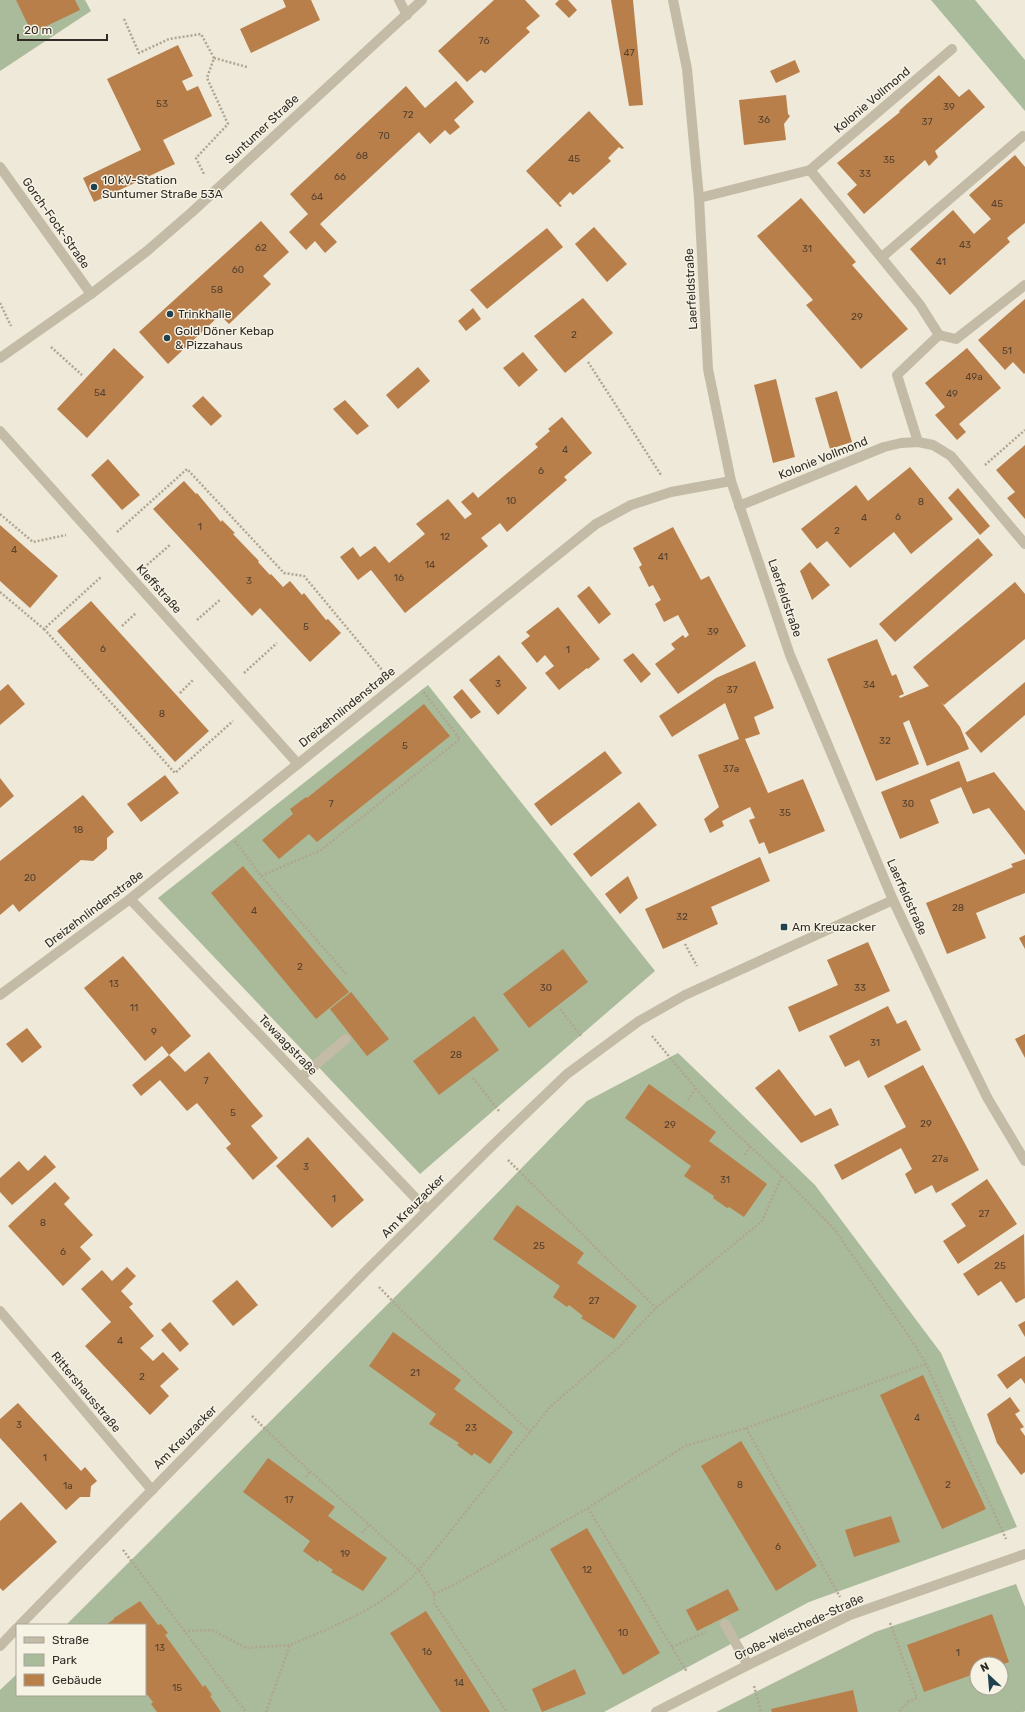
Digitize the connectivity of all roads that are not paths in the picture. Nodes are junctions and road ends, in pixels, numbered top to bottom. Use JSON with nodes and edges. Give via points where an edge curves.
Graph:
{"nodes":[{"id":1,"x":399,"y":0,"type":"edge"},
{"id":2,"x":422,"y":0,"type":"edge"},
{"id":3,"x":673,"y":0,"type":"edge"},
{"id":4,"x":407,"y":14,"type":"junction"},
{"id":5,"x":952,"y":50,"type":"dead end"},
{"id":6,"x":1023,"y":136,"type":"dead end"},
{"id":7,"x":0,"y":167,"type":"edge"},
{"id":8,"x":810,"y":170,"type":"junction"},
{"id":9,"x":699,"y":198,"type":"junction"},
{"id":10,"x":882,"y":258,"type":"junction"},
{"id":11,"x":1025,"y":285,"type":"edge"},
{"id":12,"x":91,"y":294,"type":"junction"},
{"id":13,"x":939,"y":335,"type":"junction"},
{"id":14,"x":0,"y":358,"type":"edge"},
{"id":15,"x":0,"y":431,"type":"edge"},
{"id":16,"x":918,"y":442,"type":"junction"},
{"id":17,"x":731,"y":481,"type":"junction"},
{"id":18,"x":739,"y":506,"type":"junction"},
{"id":19,"x":1025,"y":544,"type":"edge"},
{"id":20,"x":298,"y":764,"type":"junction"},
{"id":21,"x":130,"y":898,"type":"junction"},
{"id":22,"x":893,"y":900,"type":"junction"},
{"id":23,"x":0,"y":995,"type":"edge"},
{"id":24,"x":346,"y":1039,"type":"dead end"},
{"id":25,"x":301,"y":1077,"type":"junction"},
{"id":26,"x":1025,"y":1161,"type":"edge"},
{"id":27,"x":427,"y":1210,"type":"junction"},
{"id":28,"x":0,"y":1311,"type":"edge"},
{"id":29,"x":152,"y":1490,"type":"junction"},
{"id":30,"x":1025,"y":1554,"type":"edge"},
{"id":31,"x":21,"y":1624,"type":"edge"},
{"id":32,"x":725,"y":1624,"type":"road end"},
{"id":33,"x":16,"y":1629,"type":"edge"},
{"id":34,"x":0,"y":1646,"type":"edge"},
{"id":35,"x":748,"y":1665,"type":"junction"},
{"id":36,"x":656,"y":1712,"type":"edge"}],
"edges":[{"from":1,"to":4,"type":"street"},
{"from":2,"to":4,"type":"street","name":"Suntumer Straße"},
{"from":3,"to":9,"type":"street","name":"Laerfeldstraße","via":[[687,69]]},
{"from":4,"to":12,"type":"street","name":"Suntumer Straße","via":[[147,251]]},
{"from":5,"to":8,"type":"street","name":"Kolonie Vollmond"},
{"from":6,"to":10,"type":"street"},
{"from":7,"to":12,"type":"street","name":"Gorch-Fock-Straße"},
{"from":8,"to":9,"type":"street","name":"Kolonie Vollmond"},
{"from":8,"to":10,"type":"street"},
{"from":9,"to":17,"type":"street","name":"Laerfeldstraße","via":[[708,369]]},
{"from":10,"to":13,"type":"street","via":[[920,305]]},
{"from":11,"to":13,"type":"street","via":[[956,338]]},
{"from":12,"to":14,"type":"street","name":"Suntumer Straße"},
{"from":13,"to":16,"type":"street","via":[[897,375]]},
{"from":15,"to":20,"type":"street","name":"Kleffstraße"},
{"from":16,"to":18,"type":"street","name":"Kolonie Vollmond","via":[[884,447]]},
{"from":16,"to":19,"type":"street","name":"Kolonie Vollmond","via":[[933,445],[951,456]]},
{"from":17,"to":18,"type":"street","name":"Laerfeldstraße"},
{"from":17,"to":20,"type":"street","name":"Dreizehnlindenstraße","via":[[671,492],[631,505],[596,524]]},
{"from":18,"to":22,"type":"street","name":"Laerfeldstraße","via":[[790,655]]},
{"from":20,"to":21,"type":"street","name":"Dreizehnlindenstraße"},
{"from":21,"to":23,"type":"street","name":"Dreizehnlindenstraße"},
{"from":21,"to":25,"type":"street","name":"Tewaagstraße"},
{"from":22,"to":26,"type":"street","name":"Laerfeldstraße","via":[[988,1099]]},
{"from":22,"to":27,"type":"street","name":"Am Kreuzacker","via":[[707,985],[640,1021],[567,1074]]},
{"from":24,"to":25,"type":"street"},
{"from":25,"to":27,"type":"street","name":"Tewaagstraße"},
{"from":27,"to":29,"type":"street","name":"Am Kreuzacker"},
{"from":28,"to":29,"type":"street","name":"Rittershausstraße"},
{"from":29,"to":31,"type":"street","name":"Am Kreuzacker"},
{"from":30,"to":35,"type":"street","name":"Große-Weischede-Straße","via":[[850,1616]]},
{"from":32,"to":35,"type":"street"},
{"from":33,"to":34,"type":"street"},
{"from":35,"to":36,"type":"street","name":"Große-Weischede-Straße"}]}
